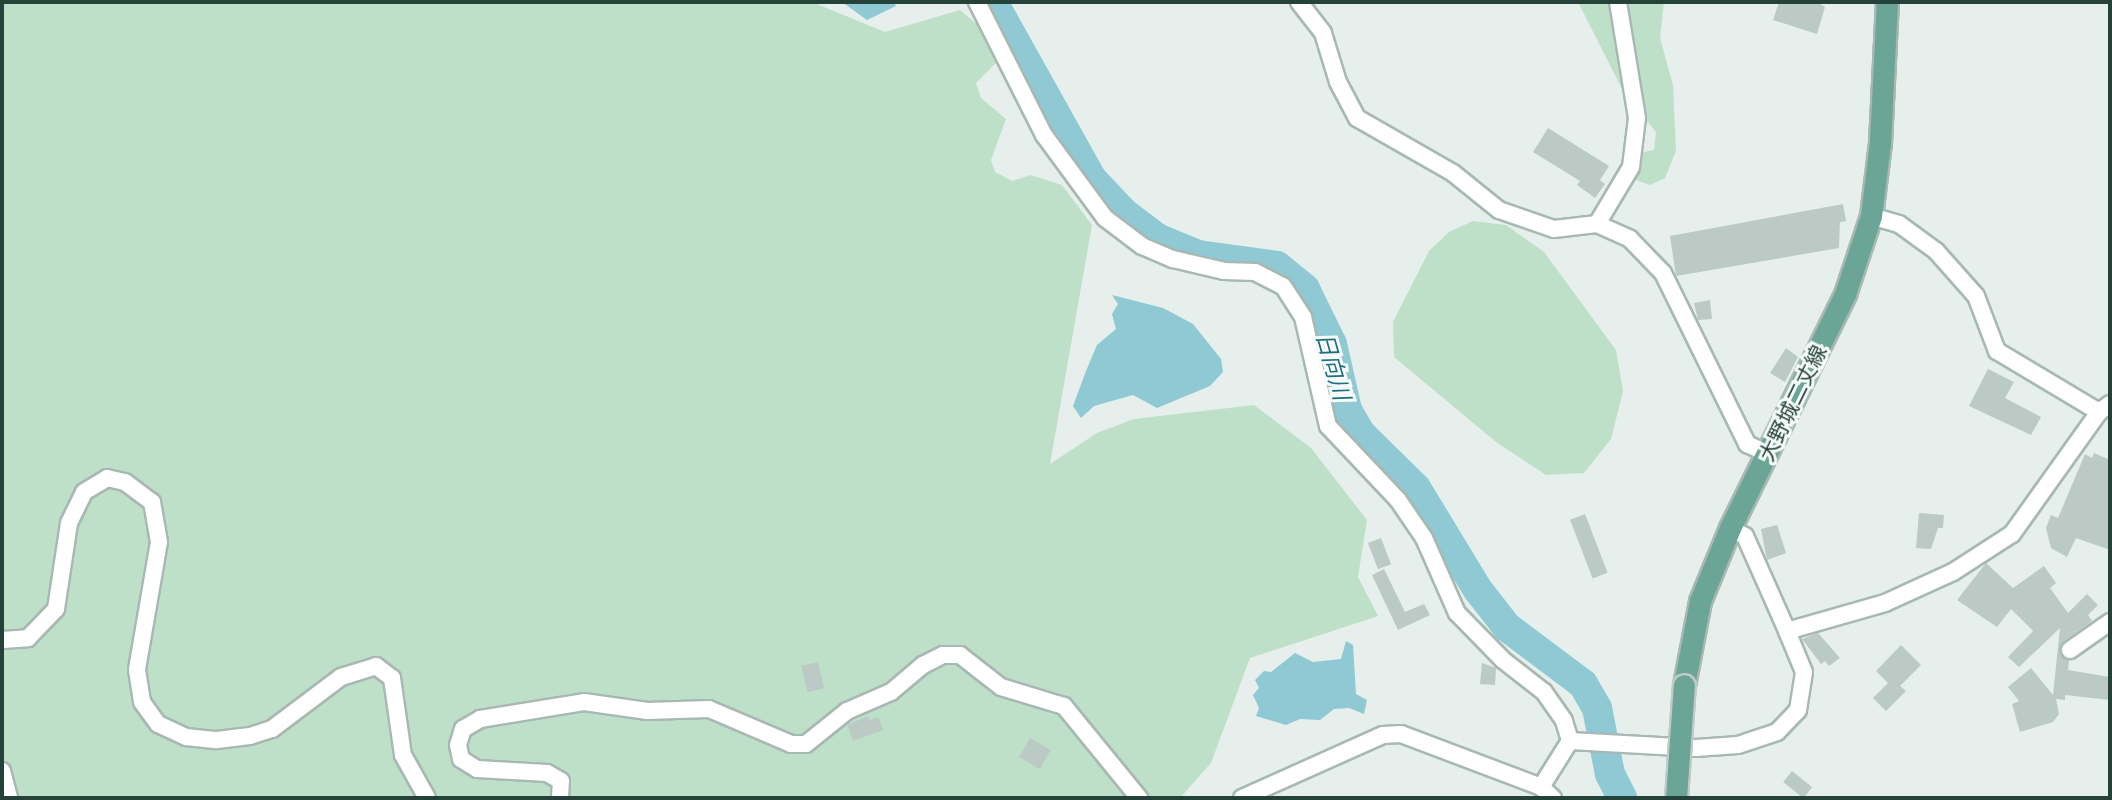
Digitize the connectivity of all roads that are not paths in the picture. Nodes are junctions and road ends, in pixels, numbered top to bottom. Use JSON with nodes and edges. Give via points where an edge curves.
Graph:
{"nodes":[{"id":1,"x":977,"y":2,"type":"edge"},
{"id":2,"x":1300,"y":2,"type":"edge"},
{"id":3,"x":1618,"y":2,"type":"edge"},
{"id":4,"x":1887,"y":2,"type":"edge"},
{"id":5,"x":1871,"y":216,"type":"junction"},
{"id":6,"x":1597,"y":224,"type":"junction"},
{"id":7,"x":2105,"y":408,"type":"edge"},
{"id":8,"x":1768,"y":454,"type":"junction"},
{"id":9,"x":1730,"y":528,"type":"junction"},
{"id":10,"x":2110,"y":622,"type":"edge"},
{"id":11,"x":1787,"y":631,"type":"junction"},
{"id":12,"x":2,"y":640,"type":"edge"},
{"id":13,"x":2070,"y":650,"type":"dead end"},
{"id":14,"x":1577,"y":742,"type":"junction"},
{"id":15,"x":2,"y":771,"type":"edge"},
{"id":16,"x":1541,"y":787,"type":"junction"},
{"id":17,"x":9,"y":798,"type":"edge"},
{"id":18,"x":427,"y":798,"type":"edge"},
{"id":19,"x":560,"y":798,"type":"edge"},
{"id":20,"x":1139,"y":798,"type":"edge"},
{"id":21,"x":1242,"y":798,"type":"edge"},
{"id":22,"x":1553,"y":798,"type":"edge"},
{"id":23,"x":1676,"y":798,"type":"edge"}],
"edges":[{"from":1,"to":14,"type":"street","via":[[1044,135],[1105,218],[1142,246],[1173,259],[1224,271],[1255,272],[1283,286],[1303,317],[1328,426],[1398,500],[1424,538],[1457,613],[1503,660],[1544,692]]},
{"from":2,"to":6,"type":"street","via":[[1322,33],[1338,82],[1357,118],[1453,173],[1499,210],[1554,229]]},
{"from":3,"to":6,"type":"street","via":[[1637,118],[1631,167]]},
{"from":4,"to":5,"type":"main road","name":"大野城二丈線","via":[[1880,143]]},
{"from":5,"to":7,"type":"street","via":[[1899,223],[1936,251],[1976,296],[1997,351]]},
{"from":5,"to":8,"type":"main road","name":"大野城二丈線","via":[[1845,294]]},
{"from":6,"to":8,"type":"street","via":[[1630,239],[1663,273],[1747,444]]},
{"from":7,"to":11,"type":"street","via":[[2011,534],[1953,572],[1885,603]]},
{"from":8,"to":9,"type":"main road","name":"大野城二丈線"},
{"from":9,"to":11,"type":"street","via":[[1745,536]]},
{"from":9,"to":23,"type":"main road","name":"大野城二丈線","bridge":true,"via":[[1700,601],[1684,685]]},
{"from":10,"to":13,"type":"street"},
{"from":11,"to":14,"type":"street","via":[[1804,673],[1798,710],[1777,732],[1738,745],[1696,748]]},
{"from":12,"to":18,"type":"street","via":[[28,638],[56,609],[69,523],[84,492],[107,478],[125,482],[152,502],[159,542],[136,670],[142,702],[158,724],[186,737],[250,736],[272,729],[341,677],[376,666],[392,678],[403,755]]},
{"from":14,"to":16,"type":"street"},
{"from":15,"to":17,"type":"street"},
{"from":16,"to":21,"type":"street","via":[[1401,734],[1383,735]]},
{"from":16,"to":22,"type":"street"},
{"from":19,"to":20,"type":"street","via":[[561,781],[547,773],[477,769],[461,759],[458,745],[463,729],[480,719],[584,702],[647,711],[709,709],[791,744],[806,744],[847,711],[891,692],[923,665],[960,655],[1001,687],[1064,706]]}]}
